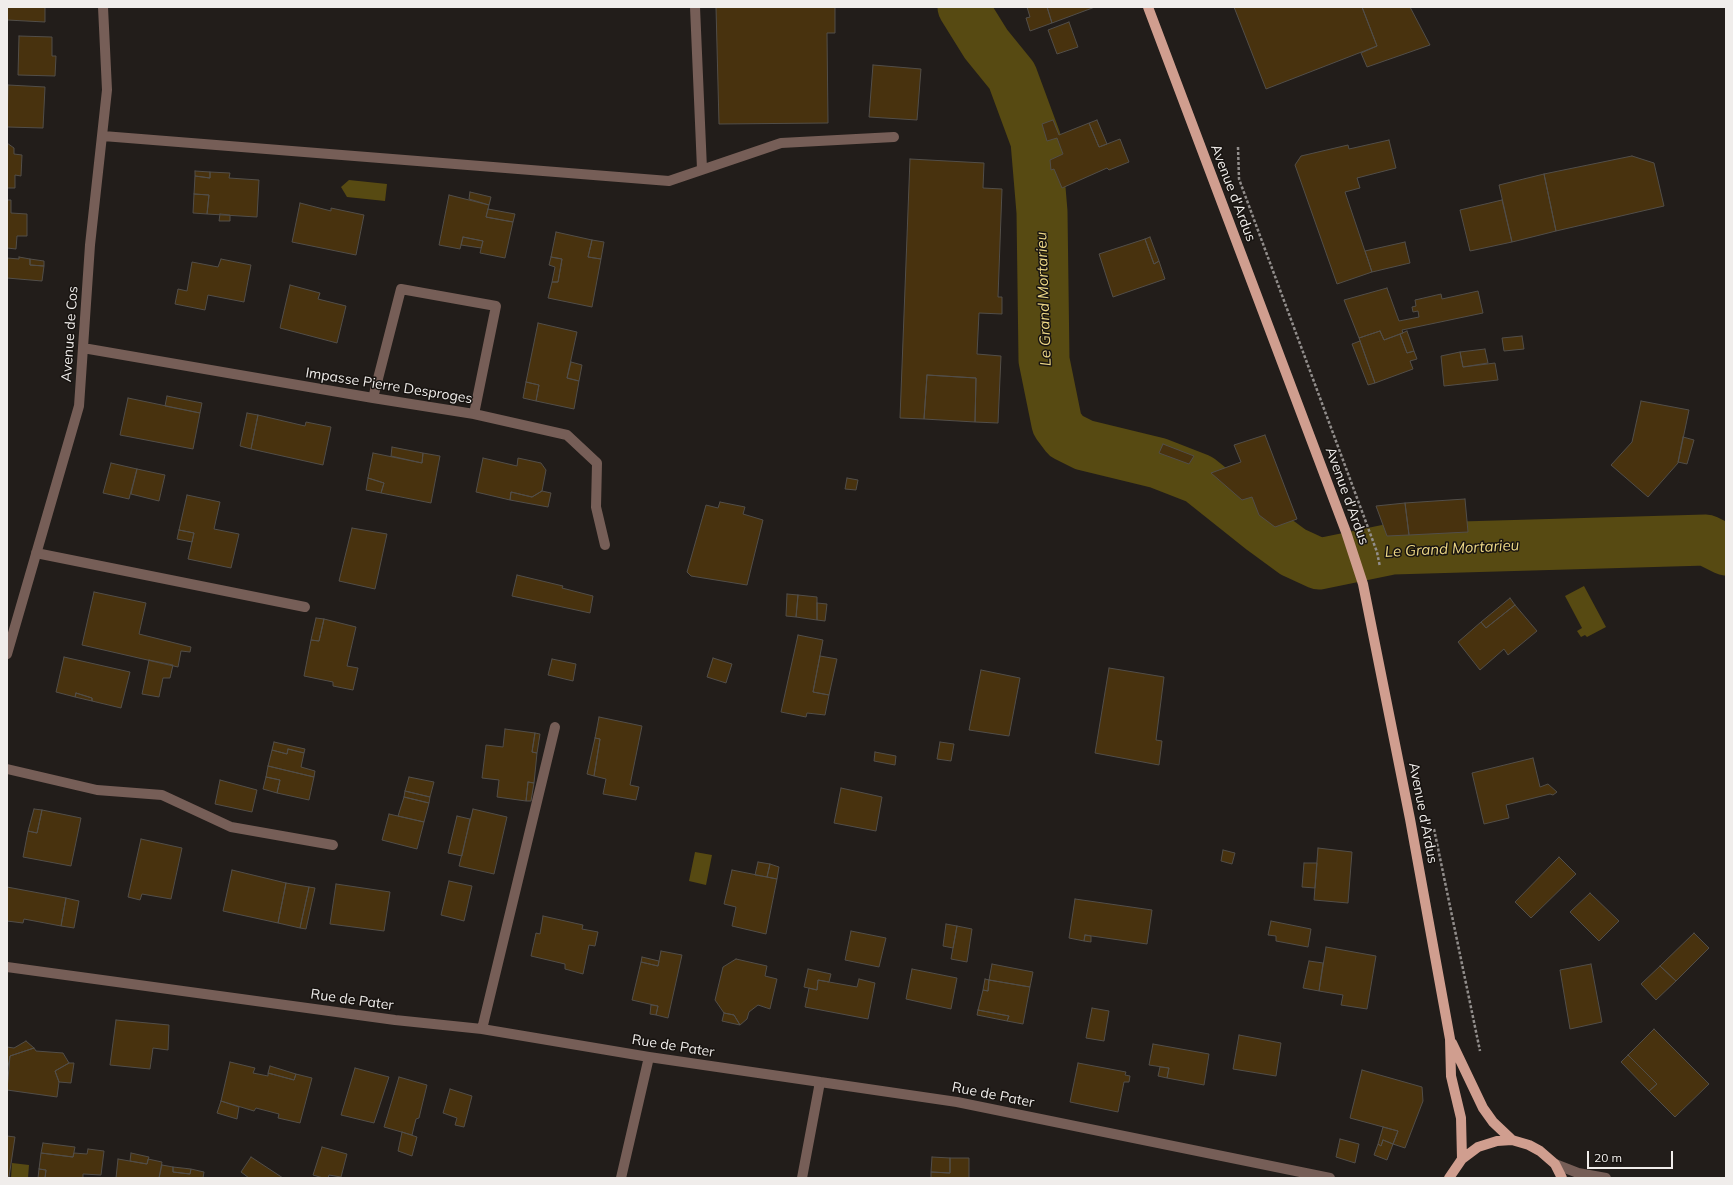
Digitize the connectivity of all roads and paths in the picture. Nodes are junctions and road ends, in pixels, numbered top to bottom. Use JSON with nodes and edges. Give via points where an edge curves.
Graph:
{"nodes":[{"id":1,"x":103,"y":7,"type":"edge"},
{"id":2,"x":695,"y":7,"type":"edge"},
{"id":3,"x":1148,"y":7,"type":"edge"},
{"id":4,"x":103,"y":136,"type":"junction"},
{"id":5,"x":894,"y":137,"type":"dead end"},
{"id":6,"x":702,"y":169,"type":"junction"},
{"id":7,"x":83,"y":348,"type":"junction"},
{"id":8,"x":373,"y":398,"type":"junction"},
{"id":9,"x":474,"y":414,"type":"junction"},
{"id":10,"x":605,"y":545,"type":"dead end"},
{"id":11,"x":36,"y":553,"type":"junction"},
{"id":12,"x":305,"y":607,"type":"dead end"},
{"id":13,"x":7,"y":654,"type":"edge"},
{"id":14,"x":555,"y":727,"type":"dead end"},
{"id":15,"x":7,"y":769,"type":"edge"},
{"id":16,"x":333,"y":845,"type":"dead end"},
{"id":17,"x":7,"y":967,"type":"edge"},
{"id":18,"x":482,"y":1029,"type":"junction"},
{"id":19,"x":1450,"y":1039,"type":"junction"},
{"id":20,"x":648,"y":1057,"type":"junction"},
{"id":21,"x":820,"y":1082,"type":"junction"},
{"id":22,"x":1512,"y":1140,"type":"junction"},
{"id":23,"x":1462,"y":1159,"type":"junction"},
{"id":24,"x":1555,"y":1164,"type":"junction"},
{"id":25,"x":621,"y":1178,"type":"edge"},
{"id":26,"x":802,"y":1178,"type":"edge"},
{"id":27,"x":1330,"y":1178,"type":"edge"},
{"id":28,"x":1449,"y":1178,"type":"edge"},
{"id":29,"x":1562,"y":1178,"type":"edge"},
{"id":30,"x":1606,"y":1178,"type":"edge"}],
"edges":[{"from":1,"to":4,"type":"street","name":"Avenue de Cos","via":[[106,90]]},
{"from":2,"to":6,"type":"street"},
{"from":3,"to":19,"type":"main road","name":"Avenue d'Ardus","via":[[1346,532],[1363,584],[1410,818]]},
{"from":4,"to":6,"type":"street","via":[[669,181]]},
{"from":4,"to":7,"type":"street","name":"Avenue de Cos","via":[[90,245]]},
{"from":5,"to":6,"type":"street","via":[[781,143]]},
{"from":7,"to":8,"type":"street","name":"Impasse Pierre Desproges"},
{"from":7,"to":11,"type":"street","name":"Avenue de Cos","via":[[79,406]]},
{"from":8,"to":9,"type":"street","name":"Impasse Pierre Desproges"},
{"from":8,"to":9,"type":"street","via":[[401,289],[496,306]]},
{"from":9,"to":10,"type":"street","name":"Impasse Pierre Desproges","via":[[568,435],[596,463],[596,507]]},
{"from":11,"to":12,"type":"street"},
{"from":11,"to":13,"type":"street","name":"Avenue de Cos"},
{"from":14,"to":18,"type":"street"},
{"from":15,"to":16,"type":"street","via":[[97,790],[162,795],[231,827]]},
{"from":17,"to":18,"type":"street","name":"Rue de Pater"},
{"from":18,"to":20,"type":"street","name":"Rue de Pater"},
{"from":19,"to":22,"type":"main road","name":"Avenue d'Ardus","via":[[1483,1108]]},
{"from":19,"to":23,"type":"main road","name":"Avenue d'Ardus","via":[[1451,1076],[1461,1118]]},
{"from":20,"to":21,"type":"street","name":"Rue de Pater"},
{"from":20,"to":25,"type":"street"},
{"from":21,"to":26,"type":"street"},
{"from":21,"to":27,"type":"street","name":"Rue de Pater","via":[[957,1102]]},
{"from":22,"to":23,"type":"main road","via":[[1497,1141],[1478,1147]]},
{"from":22,"to":24,"type":"main road","via":[[1540,1151]]},
{"from":23,"to":28,"type":"main road"},
{"from":24,"to":29,"type":"main road"},
{"from":24,"to":30,"type":"street","via":[[1578,1173]]}]}
